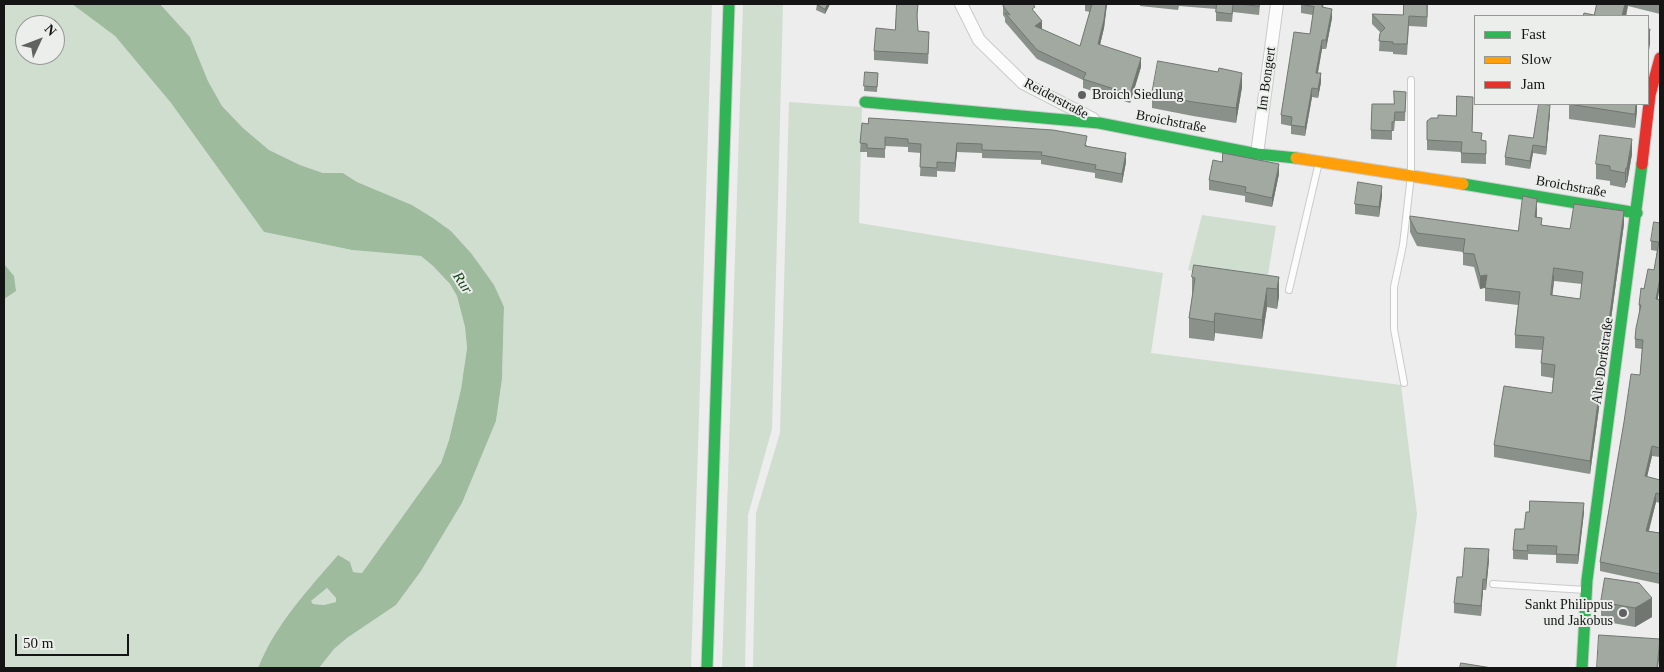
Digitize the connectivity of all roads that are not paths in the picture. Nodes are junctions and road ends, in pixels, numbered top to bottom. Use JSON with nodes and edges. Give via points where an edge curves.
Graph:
{"nodes":[{"id":1,"x":729,"y":4,"type":"edge"},
{"id":2,"x":961,"y":4,"type":"edge"},
{"id":3,"x":1277,"y":4,"type":"edge"},
{"id":4,"x":1660,"y":58,"type":"edge"},
{"id":5,"x":1411,"y":80,"type":"dead end"},
{"id":6,"x":865,"y":102,"type":"dead end"},
{"id":7,"x":1649,"y":105,"type":"edge"},
{"id":8,"x":1649,"y":105,"type":"edge"},
{"id":9,"x":1100,"y":122,"type":"junction"},
{"id":10,"x":1257,"y":154,"type":"junction"},
{"id":11,"x":1319,"y":161,"type":"junction"},
{"id":12,"x":1411,"y":174,"type":"junction"},
{"id":13,"x":1638,"y":213,"type":"junction"},
{"id":14,"x":1289,"y":290,"type":"dead end"},
{"id":15,"x":1404,"y":383,"type":"dead end"},
{"id":16,"x":1493,"y":584,"type":"dead end"},
{"id":17,"x":1586,"y":590,"type":"junction"},
{"id":18,"x":706,"y":668,"type":"edge"},
{"id":19,"x":1582,"y":668,"type":"edge"}],
"edges":[{"from":1,"to":18,"type":"street"},
{"from":2,"to":9,"type":"street","name":"Reiderstraße","via":[[979,40],[1023,83]]},
{"from":3,"to":10,"type":"street","name":"Im Bongert"},
{"from":4,"to":8,"type":"street","name":"Alte Dorfstraße"},
{"from":5,"to":12,"type":"lane"},
{"from":6,"to":9,"type":"street","name":"Broichstraße"},
{"from":7,"to":13,"type":"street","name":"Alte Dorfstraße"},
{"from":9,"to":10,"type":"street","name":"Broichstraße"},
{"from":10,"to":11,"type":"street","name":"Broichstraße"},
{"from":11,"to":12,"type":"street","name":"Broichstraße"},
{"from":11,"to":14,"type":"lane"},
{"from":12,"to":13,"type":"street","name":"Broichstraße"},
{"from":12,"to":15,"type":"lane","via":[[1404,245],[1394,287],[1394,329]]},
{"from":13,"to":17,"type":"street","name":"Alte Dorfstraße"},
{"from":16,"to":17,"type":"lane"},
{"from":17,"to":19,"type":"street","name":"Alte Dorfstraße"}]}
